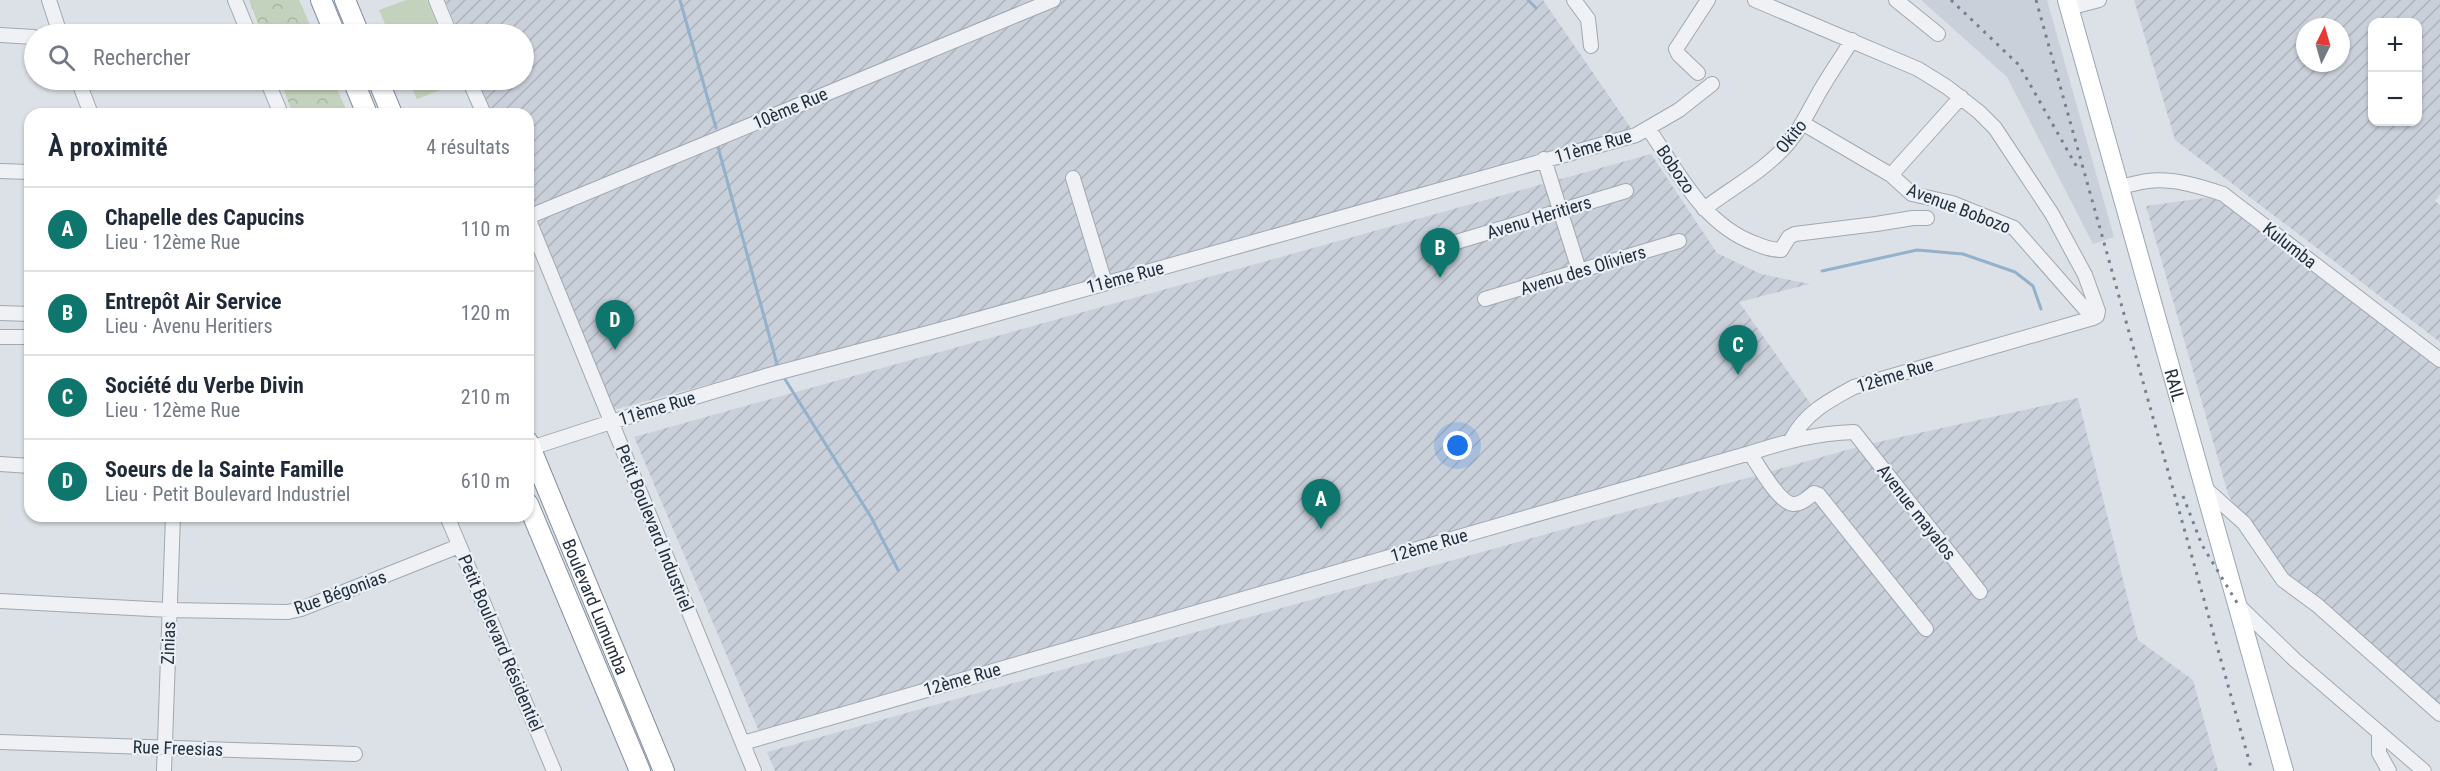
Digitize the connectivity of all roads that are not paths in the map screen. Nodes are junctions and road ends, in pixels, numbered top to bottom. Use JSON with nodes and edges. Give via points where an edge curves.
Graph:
{"nodes":[{"id":1,"x":49,"y":0,"type":"edge"},
{"id":2,"x":235,"y":0,"type":"edge"},
{"id":3,"x":321,"y":0,"type":"edge"},
{"id":4,"x":436,"y":0,"type":"edge"},
{"id":5,"x":1053,"y":0,"type":"edge"},
{"id":6,"x":1574,"y":0,"type":"edge"},
{"id":7,"x":1708,"y":0,"type":"edge"},
{"id":8,"x":1755,"y":0,"type":"edge"},
{"id":9,"x":1896,"y":0,"type":"edge"},
{"id":10,"x":2099,"y":0,"type":"edge"},
{"id":11,"x":350,"y":1,"type":"edge"},
{"id":12,"x":2068,"y":4,"type":"edge"},
{"id":13,"x":57,"y":24,"type":"edge"},
{"id":14,"x":245,"y":24,"type":"edge"},
{"id":15,"x":331,"y":24,"type":"edge"},
{"id":16,"x":356,"y":24,"type":"edge"},
{"id":17,"x":446,"y":24,"type":"edge"},
{"id":18,"x":1938,"y":34,"type":"dead end"},
{"id":19,"x":0,"y":35,"type":"edge"},
{"id":20,"x":24,"y":36,"type":"edge"},
{"id":21,"x":1852,"y":40,"type":"junction"},
{"id":22,"x":1591,"y":46,"type":"dead end"},
{"id":23,"x":1698,"y":73,"type":"dead end"},
{"id":24,"x":1712,"y":84,"type":"dead end"},
{"id":25,"x":82,"y":90,"type":"edge"},
{"id":26,"x":271,"y":90,"type":"edge"},
{"id":27,"x":357,"y":90,"type":"edge"},
{"id":28,"x":382,"y":90,"type":"edge"},
{"id":29,"x":473,"y":90,"type":"edge"},
{"id":30,"x":1961,"y":97,"type":"junction"},
{"id":31,"x":89,"y":108,"type":"edge"},
{"id":32,"x":279,"y":108,"type":"edge"},
{"id":33,"x":365,"y":108,"type":"edge"},
{"id":34,"x":390,"y":108,"type":"edge"},
{"id":35,"x":481,"y":108,"type":"edge"},
{"id":36,"x":1804,"y":124,"type":"junction"},
{"id":37,"x":1648,"y":128,"type":"junction"},
{"id":38,"x":1544,"y":159,"type":"junction"},
{"id":39,"x":0,"y":171,"type":"edge"},
{"id":40,"x":24,"y":172,"type":"edge"},
{"id":41,"x":1891,"y":175,"type":"junction"},
{"id":42,"x":1072,"y":178,"type":"dead end"},
{"id":43,"x":2120,"y":188,"type":"junction"},
{"id":44,"x":1626,"y":191,"type":"dead end"},
{"id":45,"x":1704,"y":209,"type":"junction"},
{"id":46,"x":1560,"y":210,"type":"junction"},
{"id":47,"x":534,"y":215,"type":"edge"},
{"id":48,"x":1927,"y":218,"type":"dead end"},
{"id":49,"x":534,"y":232,"type":"edge"},
{"id":50,"x":1680,"y":241,"type":"dead end"},
{"id":51,"x":1453,"y":243,"type":"dead end"},
{"id":52,"x":1579,"y":270,"type":"junction"},
{"id":53,"x":1105,"y":283,"type":"junction"},
{"id":54,"x":1485,"y":298,"type":"dead end"},
{"id":55,"x":0,"y":313,"type":"edge"},
{"id":56,"x":24,"y":314,"type":"edge"},
{"id":57,"x":2095,"y":317,"type":"junction"},
{"id":58,"x":0,"y":337,"type":"edge"},
{"id":59,"x":24,"y":337,"type":"edge"},
{"id":60,"x":2440,"y":360,"type":"edge"},
{"id":61,"x":611,"y":422,"type":"junction"},
{"id":62,"x":1791,"y":440,"type":"junction"},
{"id":63,"x":534,"y":445,"type":"edge"},
{"id":64,"x":1750,"y":453,"type":"junction"},
{"id":65,"x":534,"y":458,"type":"edge"},
{"id":66,"x":0,"y":465,"type":"edge"},
{"id":67,"x":24,"y":466,"type":"edge"},
{"id":68,"x":2207,"y":490,"type":"junction"},
{"id":69,"x":534,"y":518,"type":"edge"},
{"id":70,"x":173,"y":522,"type":"edge"},
{"id":71,"x":449,"y":522,"type":"edge"},
{"id":72,"x":459,"y":546,"type":"junction"},
{"id":73,"x":1980,"y":592,"type":"dead end"},
{"id":74,"x":0,"y":601,"type":"edge"},
{"id":75,"x":2239,"y":606,"type":"junction"},
{"id":76,"x":169,"y":610,"type":"junction"},
{"id":77,"x":1926,"y":629,"type":"dead end"},
{"id":78,"x":2440,"y":714,"type":"edge"},
{"id":79,"x":2379,"y":733,"type":"junction"},
{"id":80,"x":0,"y":742,"type":"edge"},
{"id":81,"x":743,"y":743,"type":"junction"},
{"id":82,"x":165,"y":748,"type":"junction"},
{"id":83,"x":355,"y":754,"type":"dead end"},
{"id":84,"x":164,"y":771,"type":"edge"},
{"id":85,"x":554,"y":771,"type":"edge"},
{"id":86,"x":640,"y":771,"type":"edge"},
{"id":87,"x":664,"y":771,"type":"edge"},
{"id":88,"x":754,"y":771,"type":"edge"},
{"id":89,"x":2284,"y":771,"type":"edge"},
{"id":90,"x":2389,"y":771,"type":"edge"},
{"id":91,"x":2424,"y":771,"type":"edge"}],
"edges":[{"from":1,"to":13,"type":"street"},
{"from":2,"to":14,"type":"street"},
{"from":3,"to":15,"type":"highway"},
{"from":4,"to":17,"type":"street"},
{"from":5,"to":47,"type":"street","name":"10ème Rue"},
{"from":6,"to":22,"type":"street","via":[[1588,19]]},
{"from":7,"to":23,"type":"street","via":[[1676,49]]},
{"from":8,"to":21,"type":"street"},
{"from":9,"to":18,"type":"street"},
{"from":10,"to":12,"type":"street"},
{"from":11,"to":16,"type":"highway"},
{"from":12,"to":43,"type":"main road","name":"RAIL"},
{"from":19,"to":20,"type":"street"},
{"from":21,"to":30,"type":"street","via":[[1918,69]]},
{"from":21,"to":36,"type":"street","name":"Okito"},
{"from":24,"to":37,"type":"street","name":"11ème Rue"},
{"from":25,"to":31,"type":"street"},
{"from":26,"to":32,"type":"street"},
{"from":27,"to":33,"type":"highway"},
{"from":28,"to":34,"type":"highway"},
{"from":29,"to":35,"type":"street"},
{"from":30,"to":41,"type":"street"},
{"from":30,"to":57,"type":"street","via":[[1995,128],[2052,213],[2085,275],[2098,311]]},
{"from":36,"to":41,"type":"street","name":"Avenue Bobozo"},
{"from":36,"to":45,"type":"street","name":"Okito","via":[[1781,151]]},
{"from":37,"to":38,"type":"street","name":"11ème Rue","via":[[1636,135]]},
{"from":37,"to":45,"type":"street","name":"Bobozo"},
{"from":38,"to":46,"type":"street"},
{"from":38,"to":53,"type":"street","name":"11ème Rue"},
{"from":39,"to":40,"type":"street"},
{"from":41,"to":57,"type":"street","name":"Avenue Bobozo","via":[[1912,194],[1952,203],[2020,232]]},
{"from":42,"to":53,"type":"street"},
{"from":43,"to":60,"type":"street","name":"Kulumba","via":[[2148,181],[2170,181],[2223,194]]},
{"from":43,"to":68,"type":"main road","name":"RAIL"},
{"from":44,"to":46,"type":"street","name":"Avenu Heritiers"},
{"from":45,"to":48,"type":"street","name":"Avenue Bobozo","via":[[1736,236],[1777,250],[1795,234]]},
{"from":46,"to":51,"type":"street","name":"Avenu Heritiers"},
{"from":46,"to":52,"type":"street"},
{"from":49,"to":61,"type":"street","name":"Petit Boulevard Industriel"},
{"from":50,"to":52,"type":"street","name":"Avenu des Oliviers"},
{"from":52,"to":54,"type":"street","name":"Avenu des Oliviers"},
{"from":53,"to":61,"type":"street","name":"11ème Rue"},
{"from":55,"to":56,"type":"street"},
{"from":57,"to":62,"type":"street","name":"12ème Rue","via":[[1854,387],[1821,405]]},
{"from":58,"to":59,"type":"street"},
{"from":61,"to":63,"type":"street","name":"11ème Rue"},
{"from":61,"to":81,"type":"street","name":"Petit Boulevard Industriel"},
{"from":62,"to":64,"type":"street","name":"12ème Rue"},
{"from":62,"to":73,"type":"street","name":"Avenue mayalos","via":[[1854,432]]},
{"from":64,"to":77,"type":"street","via":[[1789,503],[1819,495]]},
{"from":64,"to":81,"type":"street","name":"12ème Rue"},
{"from":65,"to":87,"type":"highway","name":"Boulevard Lumumba"},
{"from":66,"to":67,"type":"street"},
{"from":68,"to":75,"type":"main road","name":"RAIL"},
{"from":68,"to":78,"type":"street","via":[[2244,523],[2283,580]]},
{"from":69,"to":86,"type":"highway","name":"Boulevard Lumumba"},
{"from":70,"to":76,"type":"street","name":"Zinias"},
{"from":71,"to":72,"type":"street","name":"Petit Boulevard Résidentiel"},
{"from":72,"to":76,"type":"street","name":"Rue Bégonias","via":[[302,609]]},
{"from":72,"to":85,"type":"street","name":"Petit Boulevard Résidentiel"},
{"from":74,"to":76,"type":"street","name":"Rue Bégonias"},
{"from":75,"to":79,"type":"street"},
{"from":75,"to":89,"type":"main road","name":"RAIL"},
{"from":76,"to":82,"type":"street","name":"Zinias"},
{"from":79,"to":90,"type":"street","via":[[2379,753]]},
{"from":79,"to":91,"type":"street"},
{"from":80,"to":82,"type":"street","name":"Rue Freesias"},
{"from":81,"to":88,"type":"street","name":"Petit Boulevard Industriel"},
{"from":82,"to":83,"type":"street","name":"Rue Freesias"},
{"from":82,"to":84,"type":"street","name":"Zinias"}]}
